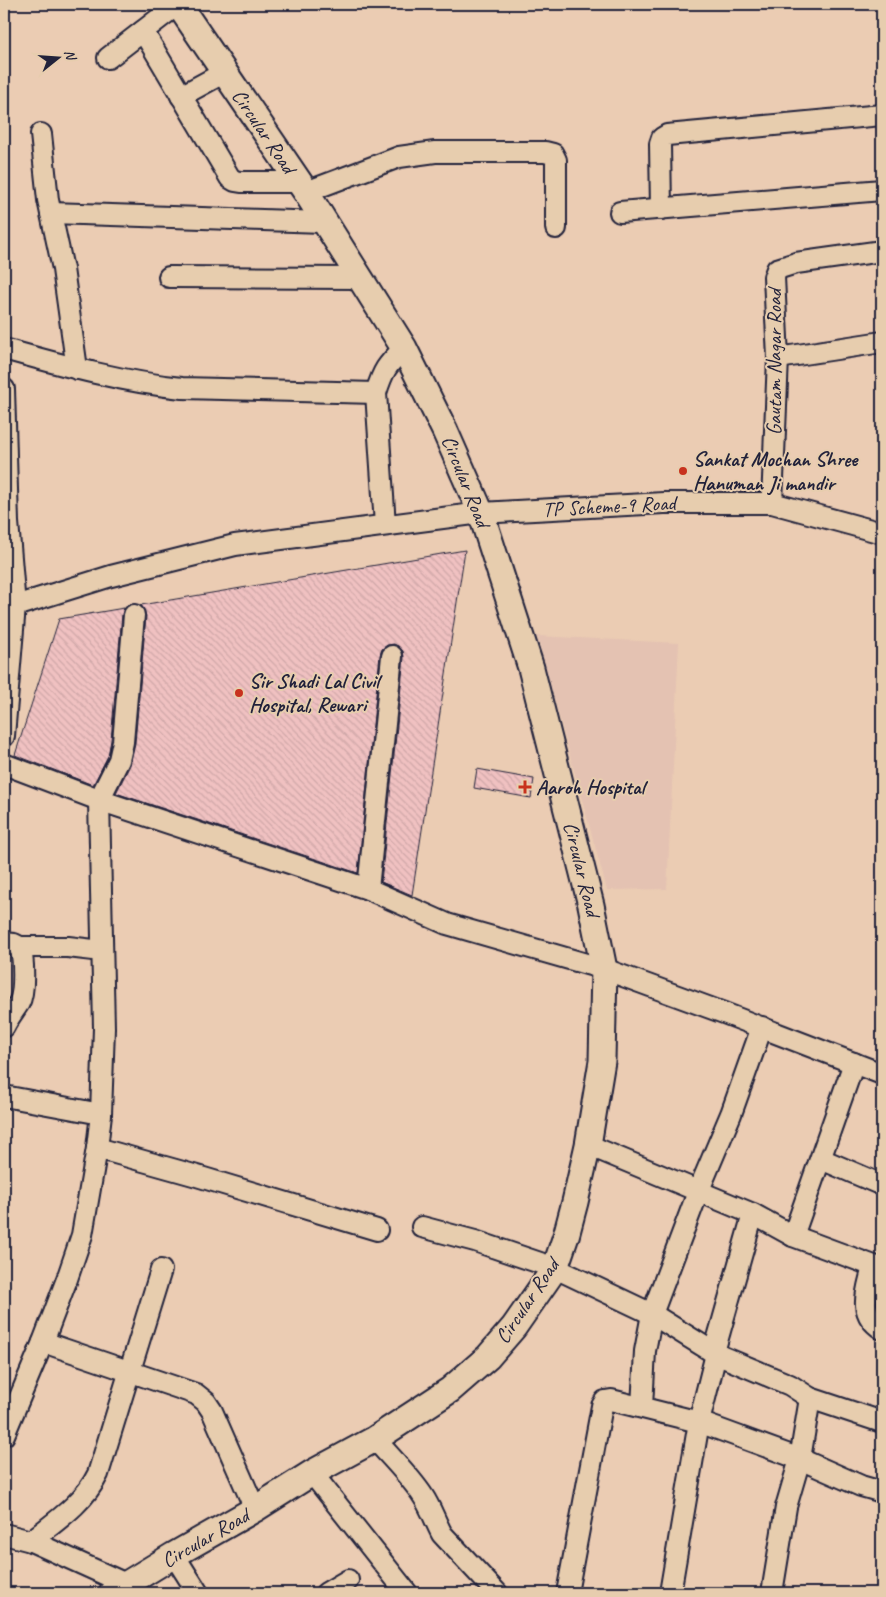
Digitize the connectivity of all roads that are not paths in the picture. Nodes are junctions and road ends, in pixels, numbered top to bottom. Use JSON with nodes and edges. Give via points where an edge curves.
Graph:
{"nodes":[{"id":1,"x":178,"y":4,"type":"edge"},
{"id":2,"x":143,"y":32,"type":"junction"},
{"id":3,"x":108,"y":58,"type":"dead end"},
{"id":4,"x":225,"y":72,"type":"junction"},
{"id":5,"x":181,"y":96,"type":"junction"},
{"id":6,"x":882,"y":115,"type":"edge"},
{"id":7,"x":41,"y":134,"type":"dead end"},
{"id":8,"x":302,"y":187,"type":"junction"},
{"id":9,"x":882,"y":190,"type":"edge"},
{"id":10,"x":661,"y":209,"type":"junction"},
{"id":11,"x":620,"y":212,"type":"dead end"},
{"id":12,"x":51,"y":213,"type":"junction"},
{"id":13,"x":323,"y":222,"type":"junction"},
{"id":14,"x":556,"y":228,"type":"dead end"},
{"id":15,"x":882,"y":251,"type":"edge"},
{"id":16,"x":169,"y":277,"type":"dead end"},
{"id":17,"x":360,"y":278,"type":"junction"},
{"id":18,"x":882,"y":342,"type":"edge"},
{"id":19,"x":404,"y":348,"type":"junction"},
{"id":20,"x":4,"y":349,"type":"edge"},
{"id":21,"x":778,"y":358,"type":"junction"},
{"id":22,"x":77,"y":369,"type":"junction"},
{"id":23,"x":4,"y":388,"type":"edge"},
{"id":24,"x":376,"y":393,"type":"junction"},
{"id":25,"x":772,"y":502,"type":"junction"},
{"id":26,"x":481,"y":513,"type":"junction"},
{"id":27,"x":385,"y":525,"type":"junction"},
{"id":28,"x":882,"y":533,"type":"edge"},
{"id":29,"x":9,"y":609,"type":"edge"},
{"id":30,"x":134,"y":615,"type":"dead end"},
{"id":31,"x":392,"y":656,"type":"dead end"},
{"id":32,"x":4,"y":736,"type":"edge"},
{"id":33,"x":4,"y":764,"type":"edge"},
{"id":34,"x":99,"y":800,"type":"junction"},
{"id":35,"x":368,"y":889,"type":"junction"},
{"id":36,"x":12,"y":945,"type":"edge"},
{"id":37,"x":102,"y":951,"type":"junction"},
{"id":38,"x":604,"y":969,"type":"junction"},
{"id":39,"x":4,"y":1027,"type":"edge"},
{"id":40,"x":762,"y":1027,"type":"junction"},
{"id":41,"x":854,"y":1063,"type":"junction"},
{"id":42,"x":882,"y":1074,"type":"edge"},
{"id":43,"x":4,"y":1096,"type":"edge"},
{"id":44,"x":101,"y":1114,"type":"junction"},
{"id":45,"x":588,"y":1144,"type":"junction"},
{"id":46,"x":97,"y":1148,"type":"junction"},
{"id":47,"x":821,"y":1159,"type":"junction"},
{"id":48,"x":882,"y":1185,"type":"edge"},
{"id":49,"x":698,"y":1192,"type":"junction"},
{"id":50,"x":753,"y":1214,"type":"junction"},
{"id":51,"x":422,"y":1228,"type":"dead end"},
{"id":52,"x":377,"y":1230,"type":"dead end"},
{"id":53,"x":793,"y":1236,"type":"junction"},
{"id":54,"x":878,"y":1267,"type":"edge"},
{"id":55,"x":554,"y":1268,"type":"junction"},
{"id":56,"x":161,"y":1270,"type":"dead end"},
{"id":57,"x":652,"y":1314,"type":"junction"},
{"id":58,"x":882,"y":1329,"type":"edge"},
{"id":59,"x":43,"y":1342,"type":"junction"},
{"id":60,"x":715,"y":1353,"type":"junction"},
{"id":61,"x":129,"y":1371,"type":"junction"},
{"id":62,"x":810,"y":1398,"type":"junction"},
{"id":63,"x":642,"y":1407,"type":"junction"},
{"id":64,"x":699,"y":1422,"type":"junction"},
{"id":65,"x":882,"y":1422,"type":"edge"},
{"id":66,"x":4,"y":1435,"type":"edge"},
{"id":67,"x":375,"y":1439,"type":"junction"},
{"id":68,"x":800,"y":1459,"type":"junction"},
{"id":69,"x":312,"y":1473,"type":"junction"},
{"id":70,"x":882,"y":1492,"type":"edge"},
{"id":71,"x":254,"y":1509,"type":"junction"},
{"id":72,"x":4,"y":1534,"type":"edge"},
{"id":73,"x":31,"y":1541,"type":"junction"},
{"id":74,"x":174,"y":1555,"type":"junction"},
{"id":75,"x":348,"y":1580,"type":"dead end"},
{"id":76,"x":119,"y":1589,"type":"edge"},
{"id":77,"x":198,"y":1593,"type":"edge"},
{"id":78,"x":326,"y":1593,"type":"edge"},
{"id":79,"x":407,"y":1593,"type":"edge"},
{"id":80,"x":497,"y":1593,"type":"edge"},
{"id":81,"x":567,"y":1593,"type":"edge"},
{"id":82,"x":670,"y":1593,"type":"edge"},
{"id":83,"x":772,"y":1593,"type":"edge"}],
"edges":[{"from":1,"to":2,"type":"street"},
{"from":1,"to":4,"type":"main road","name":"Circular Road"},
{"from":2,"to":3,"type":"street"},
{"from":2,"to":5,"type":"street"},
{"from":4,"to":5,"type":"street"},
{"from":4,"to":8,"type":"main road","name":"Circular Road"},
{"from":5,"to":8,"type":"street","via":[[225,172],[235,182]]},
{"from":6,"to":10,"type":"street","via":[[667,135],[660,144]]},
{"from":7,"to":12,"type":"street"},
{"from":8,"to":13,"type":"main road","name":"Circular Road"},
{"from":8,"to":14,"type":"street","via":[[399,157],[435,152],[545,152],[553,154],[556,160]]},
{"from":9,"to":10,"type":"street"},
{"from":10,"to":11,"type":"street"},
{"from":12,"to":13,"type":"street"},
{"from":12,"to":22,"type":"street","via":[[63,269]]},
{"from":13,"to":17,"type":"main road","name":"Circular Road"},
{"from":15,"to":21,"type":"street","name":"Gautam Nagar Road","via":[[796,263],[777,269],[774,277]]},
{"from":16,"to":17,"type":"street"},
{"from":17,"to":19,"type":"main road","name":"Circular Road"},
{"from":18,"to":21,"type":"street"},
{"from":19,"to":24,"type":"street","via":[[382,373]]},
{"from":19,"to":26,"type":"main road","name":"Circular Road"},
{"from":20,"to":22,"type":"street"},
{"from":21,"to":25,"type":"street","name":"Gautam Nagar Road"},
{"from":22,"to":24,"type":"street","via":[[173,387]]},
{"from":23,"to":29,"type":"street"},
{"from":24,"to":27,"type":"street"},
{"from":25,"to":26,"type":"street","name":"TP Scheme-9 Road","via":[[664,503]]},
{"from":25,"to":28,"type":"street","name":"TP Scheme-9 Road"},
{"from":26,"to":27,"type":"street","name":"TP Scheme-9 Road"},
{"from":26,"to":38,"type":"main road","name":"Circular Road","via":[[531,668]]},
{"from":27,"to":29,"type":"street","name":"TP Scheme-9 Road","via":[[235,545],[111,576]]},
{"from":29,"to":32,"type":"street"},
{"from":30,"to":34,"type":"street","via":[[123,742],[119,760]]},
{"from":31,"to":35,"type":"street"},
{"from":33,"to":34,"type":"street"},
{"from":34,"to":35,"type":"street"},
{"from":34,"to":37,"type":"street"},
{"from":35,"to":38,"type":"street","via":[[447,924]]},
{"from":36,"to":37,"type":"street"},
{"from":36,"to":39,"type":"street","via":[[23,954],[22,992]]},
{"from":37,"to":44,"type":"street"},
{"from":38,"to":40,"type":"street"},
{"from":38,"to":45,"type":"main road","name":"Circular Road","via":[[602,1061]]},
{"from":40,"to":41,"type":"street"},
{"from":40,"to":49,"type":"street","via":[[731,1114]]},
{"from":41,"to":42,"type":"street"},
{"from":41,"to":47,"type":"street"},
{"from":43,"to":44,"type":"street"},
{"from":44,"to":46,"type":"street"},
{"from":45,"to":49,"type":"street"},
{"from":45,"to":55,"type":"main road","name":"Circular Road","via":[[566,1236]]},
{"from":46,"to":52,"type":"street"},
{"from":46,"to":59,"type":"street","via":[[82,1235]]},
{"from":47,"to":48,"type":"street"},
{"from":47,"to":53,"type":"street"},
{"from":49,"to":50,"type":"street"},
{"from":49,"to":57,"type":"street"},
{"from":50,"to":53,"type":"street"},
{"from":50,"to":60,"type":"street"},
{"from":51,"to":55,"type":"street","via":[[475,1241]]},
{"from":53,"to":54,"type":"street"},
{"from":54,"to":58,"type":"street","via":[[865,1300],[874,1324]]},
{"from":55,"to":57,"type":"street"},
{"from":55,"to":67,"type":"main road","name":"Circular Road","via":[[514,1327],[488,1357],[450,1390]]},
{"from":56,"to":61,"type":"street"},
{"from":57,"to":60,"type":"street"},
{"from":57,"to":63,"type":"street","via":[[645,1351]]},
{"from":59,"to":61,"type":"street"},
{"from":59,"to":66,"type":"street"},
{"from":60,"to":62,"type":"street","via":[[790,1385]]},
{"from":60,"to":64,"type":"street"},
{"from":61,"to":71,"type":"street","via":[[196,1394],[206,1402]]},
{"from":61,"to":73,"type":"street","via":[[98,1474],[91,1487],[83,1498]]},
{"from":62,"to":65,"type":"street"},
{"from":62,"to":68,"type":"street"},
{"from":63,"to":64,"type":"street"},
{"from":63,"to":81,"type":"street","via":[[612,1400],[605,1401],[602,1406]]},
{"from":64,"to":68,"type":"street"},
{"from":64,"to":82,"type":"street"},
{"from":67,"to":69,"type":"main road","name":"Circular Road"},
{"from":67,"to":80,"type":"street","via":[[422,1493],[442,1534]]},
{"from":68,"to":70,"type":"street"},
{"from":68,"to":83,"type":"street","via":[[786,1507]]},
{"from":69,"to":71,"type":"main road","name":"Circular Road"},
{"from":69,"to":79,"type":"street"},
{"from":71,"to":74,"type":"main road","name":"Circular Road"},
{"from":72,"to":73,"type":"street"},
{"from":73,"to":76,"type":"street"},
{"from":74,"to":76,"type":"main road","name":"Circular Road"},
{"from":74,"to":77,"type":"street"},
{"from":75,"to":78,"type":"street"}]}
